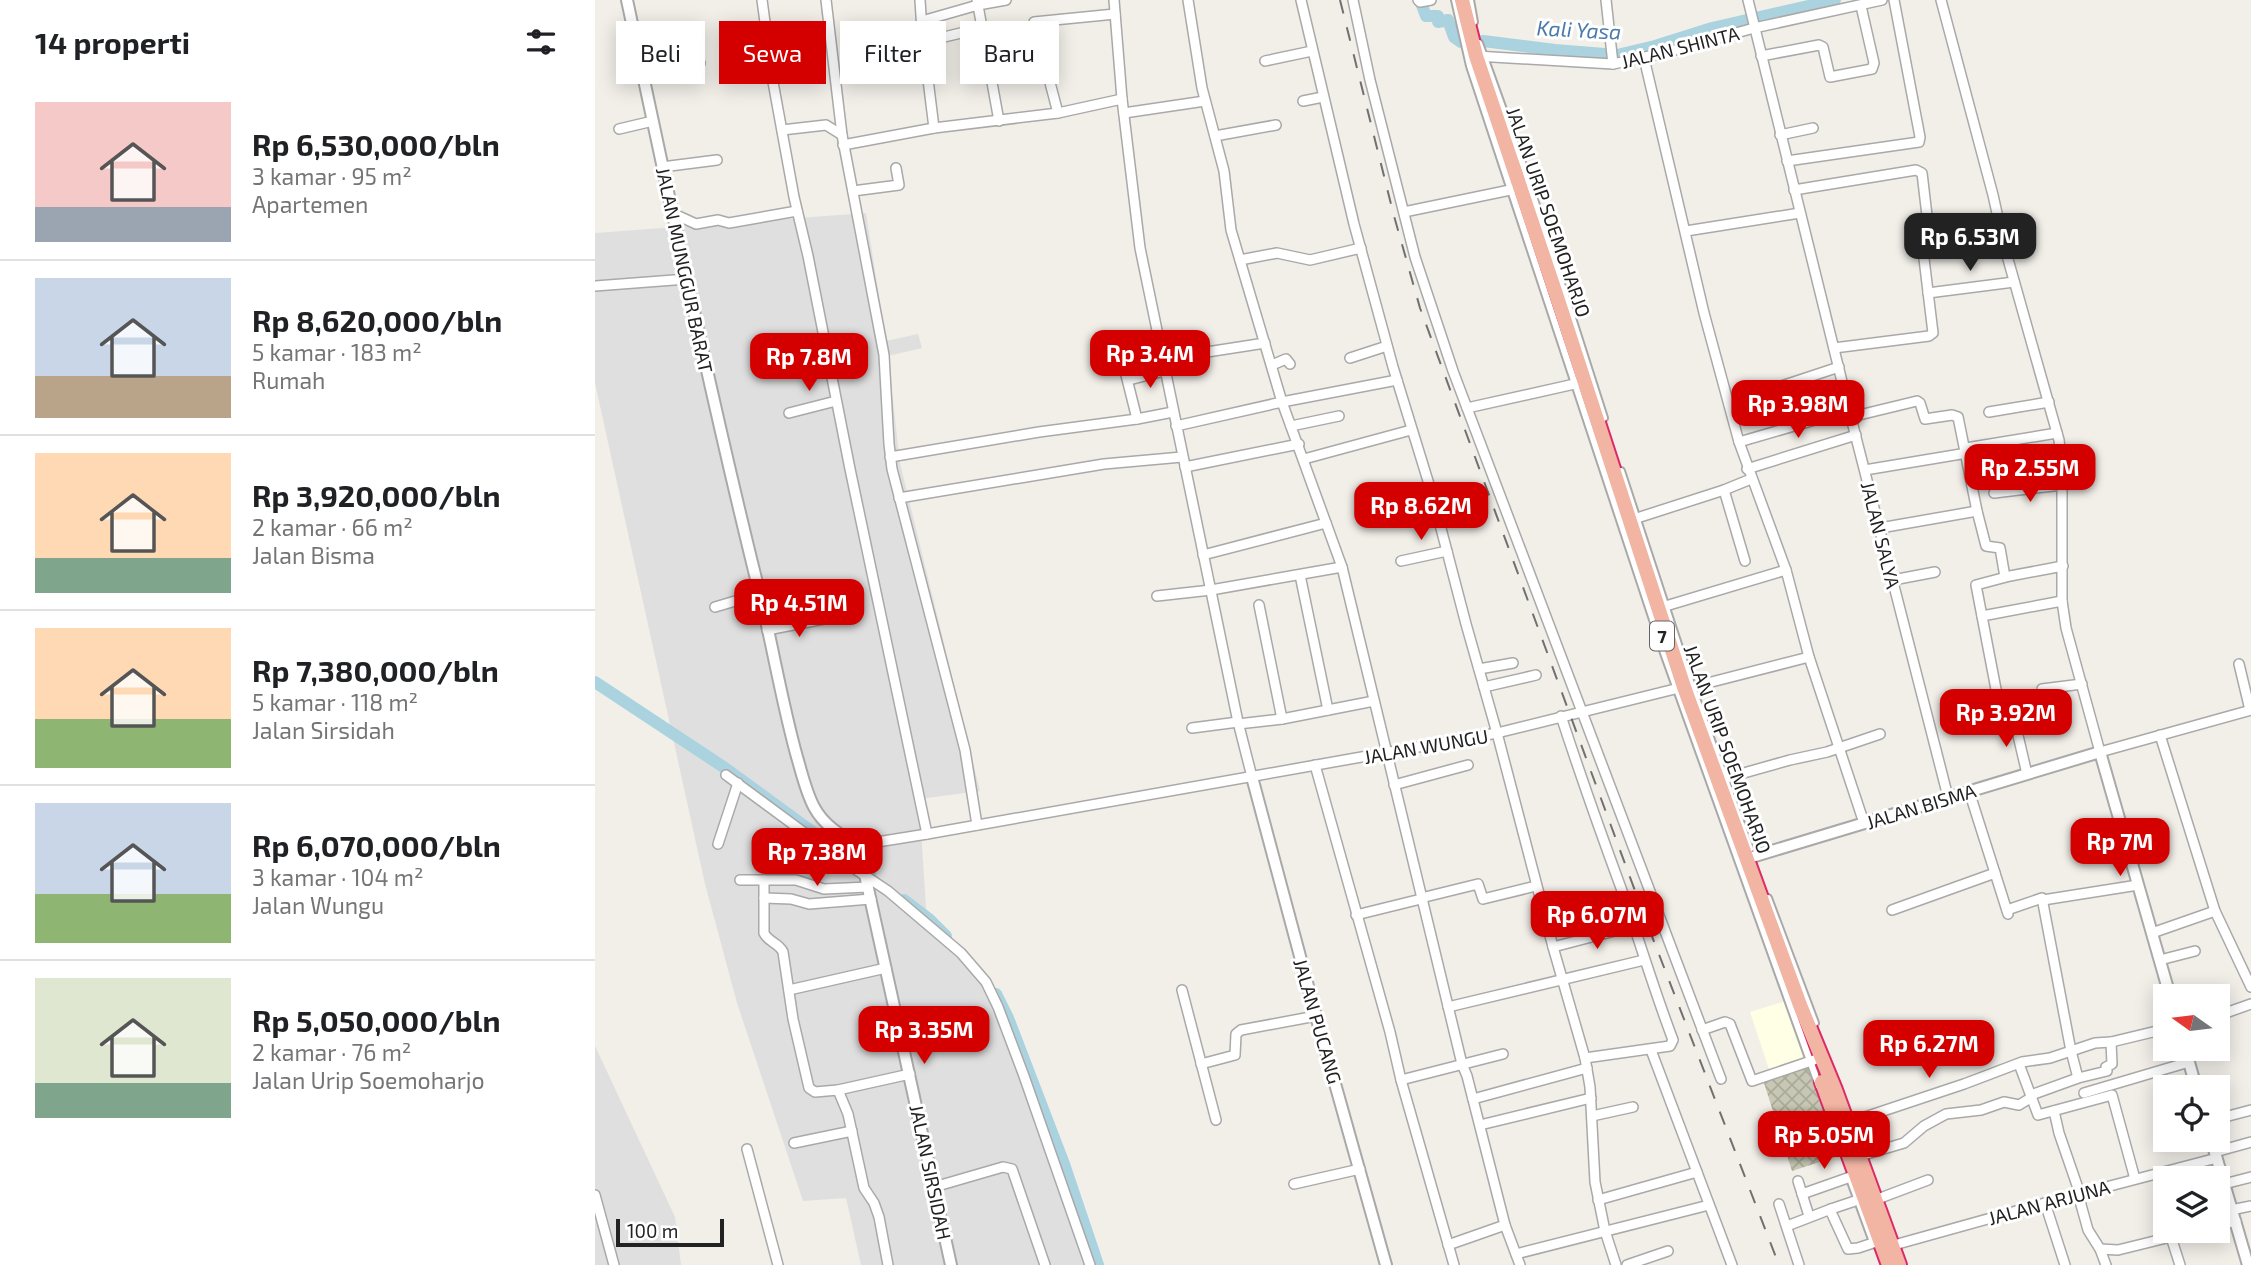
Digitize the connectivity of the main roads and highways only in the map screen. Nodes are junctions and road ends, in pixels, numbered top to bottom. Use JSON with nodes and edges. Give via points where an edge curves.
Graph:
{"nodes":[{"id":1,"x":1458,"y":0,"type":"edge"},
{"id":2,"x":1525,"y":209,"type":"junction"},
{"id":3,"x":1683,"y":688,"type":"junction"},
{"id":4,"x":1747,"y":859,"type":"junction"},
{"id":5,"x":1869,"y":1199,"type":"junction"},
{"id":6,"x":1884,"y":1244,"type":"junction"},
{"id":7,"x":1889,"y":1265,"type":"edge"},
{"id":8,"x":1899,"y":1265,"type":"edge"}],
"edges":[{"from":1,"to":2,"type":"highway","name":"JALAN URIP SOEMOHARJO","number":"7","via":[[1480,56]]},
{"from":1,"to":2,"type":"highway","name":"JALAN URIP SOEMOHARJO","number":"7","via":[[1513,189]]},
{"from":2,"to":3,"type":"highway","name":"JALAN URIP SOEMOHARJO","number":"7","via":[[1577,383]]},
{"from":2,"to":3,"type":"highway","name":"JALAN URIP SOEMOHARJO","number":"7","via":[[1633,518]]},
{"from":3,"to":4,"type":"highway","name":"JALAN URIP SOEMOHARJO","number":"7"},
{"from":3,"to":4,"type":"highway","name":"JALAN URIP SOEMOHARJO","number":"7","via":[[1722,778]]},
{"from":4,"to":5,"type":"highway","name":"JALAN URIP SOEMOHARJO","number":"7","via":[[1849,1122]]},
{"from":4,"to":5,"type":"highway","name":"JALAN URIP SOEMOHARJO","number":"7","via":[[1853,1177]]},
{"from":5,"to":6,"type":"highway","name":"JALAN URIP SOEMOHARJO","number":"7"},
{"from":6,"to":7,"type":"highway","name":"JALAN URIP SOEMOHARJO","number":"7"},
{"from":6,"to":8,"type":"highway","name":"JALAN URIP SOEMOHARJO","number":"7"}]}
